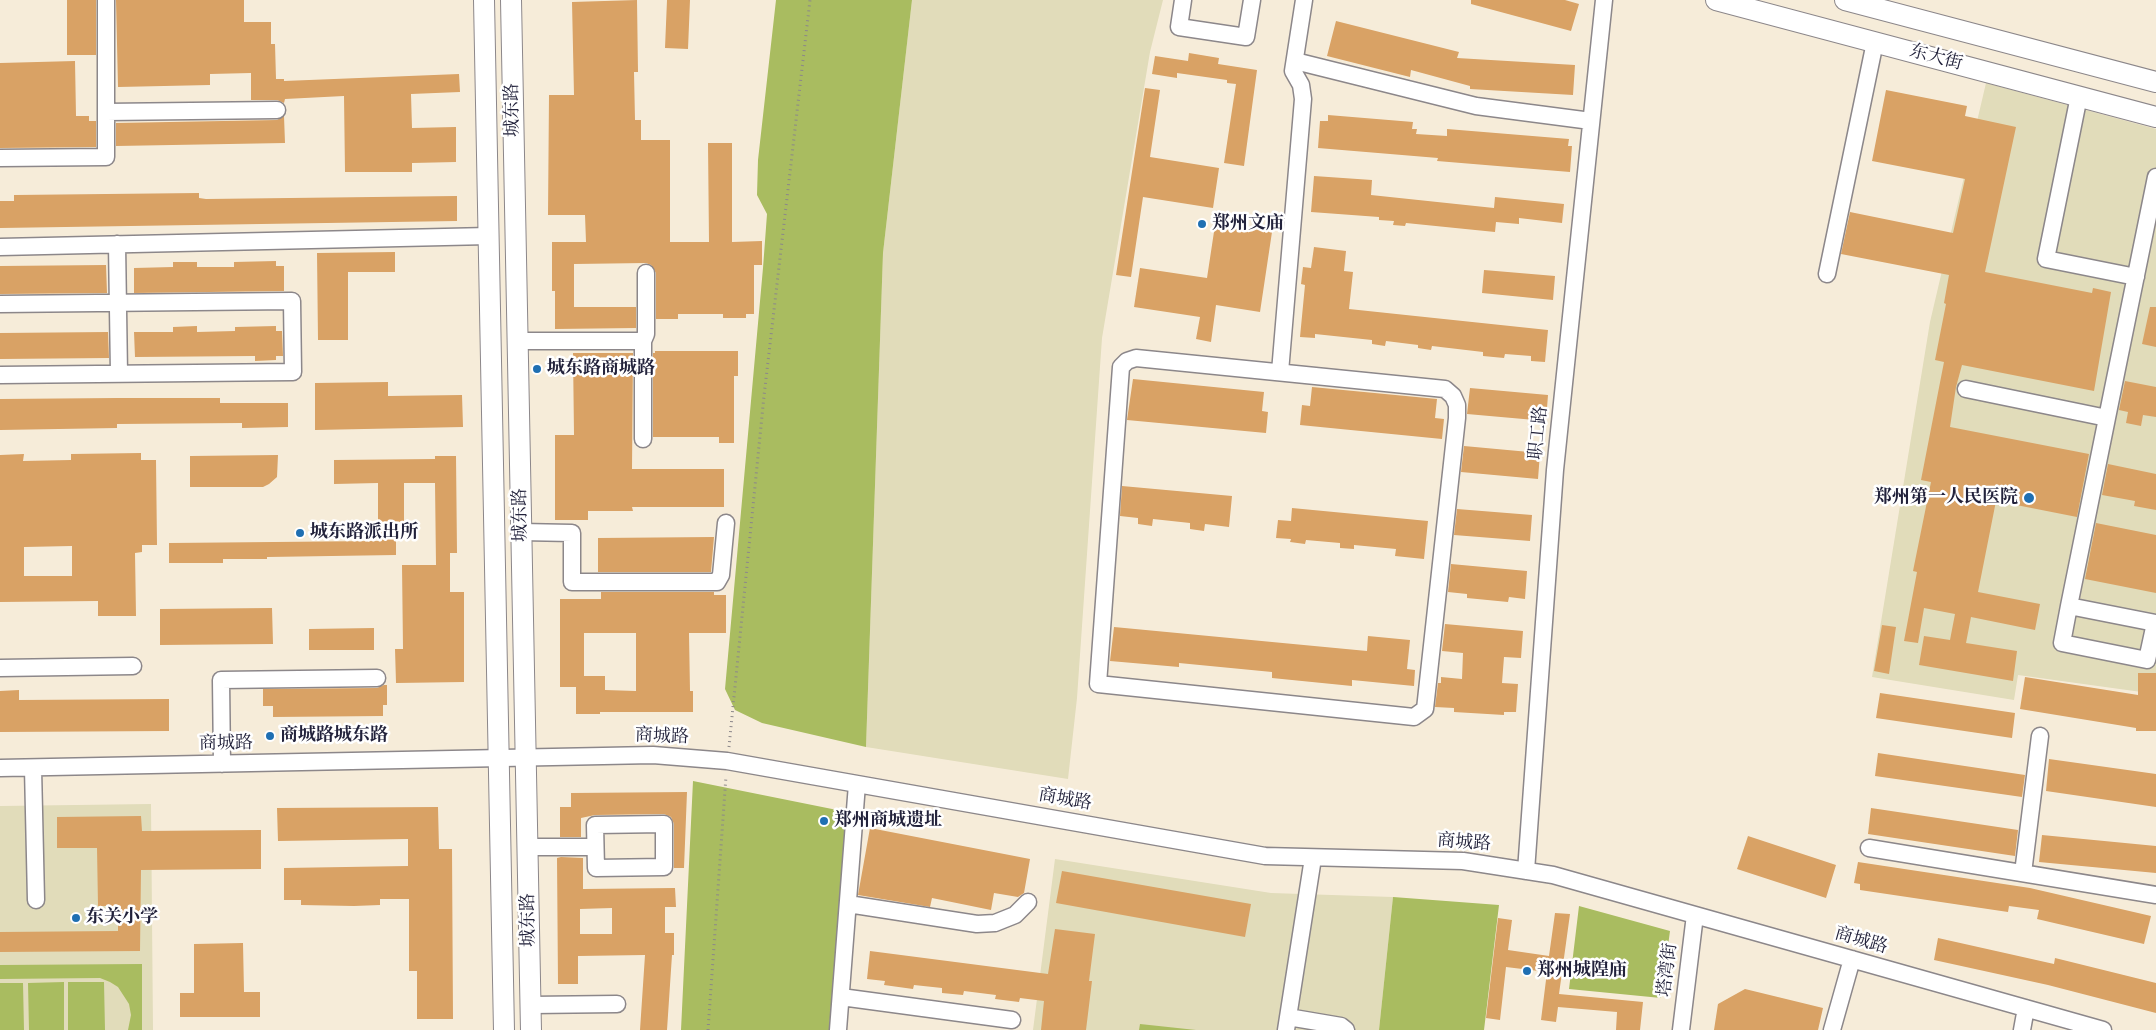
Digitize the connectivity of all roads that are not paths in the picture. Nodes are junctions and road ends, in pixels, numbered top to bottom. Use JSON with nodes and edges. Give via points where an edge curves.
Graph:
{"nodes":[{"id":1,"x":106,"y":0,"type":"edge"},
{"id":2,"x":484,"y":0,"type":"edge"},
{"id":3,"x":511,"y":0,"type":"edge"},
{"id":4,"x":1183,"y":0,"type":"edge"},
{"id":5,"x":1252,"y":0,"type":"edge"},
{"id":6,"x":1304,"y":0,"type":"edge"},
{"id":7,"x":1604,"y":0,"type":"edge"},
{"id":8,"x":1716,"y":0,"type":"edge"},
{"id":9,"x":1845,"y":0,"type":"edge"},
{"id":10,"x":1872,"y":4,"type":"edge"},
{"id":11,"x":1875,"y":42,"type":"junction"},
{"id":12,"x":1295,"y":61,"type":"junction"},
{"id":13,"x":2156,"y":82,"type":"edge"},
{"id":14,"x":2079,"y":96,"type":"junction"},
{"id":15,"x":277,"y":110,"type":"dead end"},
{"id":16,"x":106,"y":112,"type":"junction"},
{"id":17,"x":2156,"y":117,"type":"edge"},
{"id":18,"x":1591,"y":121,"type":"junction"},
{"id":19,"x":0,"y":158,"type":"edge"},
{"id":20,"x":2156,"y":177,"type":"edge"},
{"id":21,"x":489,"y":236,"type":"junction"},
{"id":22,"x":117,"y":244,"type":"junction"},
{"id":23,"x":0,"y":247,"type":"edge"},
{"id":24,"x":646,"y":273,"type":"dead end"},
{"id":25,"x":1827,"y":274,"type":"dead end"},
{"id":26,"x":2136,"y":277,"type":"junction"},
{"id":27,"x":118,"y":302,"type":"junction"},
{"id":28,"x":0,"y":304,"type":"edge"},
{"id":29,"x":518,"y":341,"type":"junction"},
{"id":30,"x":643,"y":341,"type":"junction"},
{"id":31,"x":1280,"y":372,"type":"junction"},
{"id":32,"x":119,"y":374,"type":"junction"},
{"id":33,"x":0,"y":375,"type":"edge"},
{"id":34,"x":1966,"y":389,"type":"dead end"},
{"id":35,"x":2107,"y":418,"type":"junction"},
{"id":36,"x":643,"y":439,"type":"dead end"},
{"id":37,"x":726,"y":522,"type":"dead end"},
{"id":38,"x":522,"y":532,"type":"junction"},
{"id":39,"x":2069,"y":606,"type":"junction"},
{"id":40,"x":133,"y":666,"type":"dead end"},
{"id":41,"x":0,"y":668,"type":"edge"},
{"id":42,"x":377,"y":678,"type":"dead end"},
{"id":43,"x":2040,"y":736,"type":"dead end"},
{"id":44,"x":526,"y":758,"type":"junction"},
{"id":45,"x":499,"y":759,"type":"junction"},
{"id":46,"x":222,"y":764,"type":"junction"},
{"id":47,"x":0,"y":768,"type":"edge"},
{"id":48,"x":33,"y":768,"type":"junction"},
{"id":49,"x":857,"y":784,"type":"junction"},
{"id":50,"x":528,"y":847,"type":"junction"},
{"id":51,"x":596,"y":847,"type":"junction"},
{"id":52,"x":1869,"y":848,"type":"dead end"},
{"id":53,"x":1313,"y":858,"type":"junction"},
{"id":54,"x":1526,"y":870,"type":"junction"},
{"id":55,"x":2023,"y":873,"type":"junction"},
{"id":56,"x":2156,"y":895,"type":"edge"},
{"id":57,"x":36,"y":900,"type":"dead end"},
{"id":58,"x":1028,"y":902,"type":"dead end"},
{"id":59,"x":848,"y":904,"type":"junction"},
{"id":60,"x":1696,"y":915,"type":"junction"},
{"id":61,"x":1852,"y":959,"type":"junction"},
{"id":62,"x":841,"y":998,"type":"junction"},
{"id":63,"x":618,"y":1004,"type":"dead end"},
{"id":64,"x":531,"y":1005,"type":"junction"},
{"id":65,"x":2026,"y":1008,"type":"junction"},
{"id":66,"x":1012,"y":1020,"type":"dead end"},
{"id":67,"x":1287,"y":1024,"type":"edge"},
{"id":68,"x":504,"y":1030,"type":"edge"},
{"id":69,"x":531,"y":1030,"type":"edge"},
{"id":70,"x":838,"y":1030,"type":"edge"},
{"id":71,"x":1346,"y":1030,"type":"edge"},
{"id":72,"x":1680,"y":1030,"type":"edge"},
{"id":73,"x":1832,"y":1030,"type":"edge"},
{"id":74,"x":2022,"y":1030,"type":"edge"},
{"id":75,"x":2103,"y":1030,"type":"edge"}],
"edges":[{"from":1,"to":16,"type":"street"},
{"from":2,"to":21,"type":"main road","name":"城东路"},
{"from":3,"to":29,"type":"main road","name":"城东路"},
{"from":4,"to":5,"type":"street","via":[[1179,27],[1246,37]]},
{"from":6,"to":12,"type":"street"},
{"from":7,"to":18,"type":"street","name":"职工路"},
{"from":8,"to":11,"type":"main road","name":"东大街"},
{"from":9,"to":10,"type":"main road","name":"东大街"},
{"from":10,"to":13,"type":"main road","name":"东大街"},
{"from":11,"to":14,"type":"main road","name":"东大街"},
{"from":11,"to":25,"type":"street"},
{"from":12,"to":18,"type":"street","via":[[1476,106]]},
{"from":12,"to":31,"type":"street","via":[[1293,71],[1301,84],[1303,99]]},
{"from":14,"to":17,"type":"main road","name":"东大街"},
{"from":14,"to":26,"type":"street","via":[[2046,259]]},
{"from":15,"to":16,"type":"street"},
{"from":16,"to":19,"type":"street","via":[[106,156]]},
{"from":18,"to":54,"type":"street","name":"职工路","via":[[1556,470]]},
{"from":20,"to":26,"type":"street"},
{"from":21,"to":22,"type":"street"},
{"from":21,"to":45,"type":"main road","name":"城东路"},
{"from":22,"to":23,"type":"street"},
{"from":22,"to":27,"type":"street"},
{"from":24,"to":30,"type":"street","via":[[646,334]]},
{"from":26,"to":35,"type":"street"},
{"from":27,"to":28,"type":"street"},
{"from":27,"to":32,"type":"street"},
{"from":27,"to":32,"type":"street","via":[[292,301],[293,372]]},
{"from":29,"to":30,"type":"street"},
{"from":29,"to":38,"type":"main road","name":"城东路"},
{"from":30,"to":36,"type":"street"},
{"from":31,"to":31,"type":"street","via":[[1136,358],[1127,360],[1121,367],[1098,684],[1414,718],[1425,710],[1457,418],[1453,396],[1445,389]]},
{"from":32,"to":33,"type":"street"},
{"from":34,"to":35,"type":"street"},
{"from":35,"to":39,"type":"street"},
{"from":37,"to":38,"type":"street","via":[[721,575],[717,582],[572,582],[572,532]]},
{"from":38,"to":44,"type":"main road","name":"城东路"},
{"from":39,"to":39,"type":"street","via":[[2062,643],[2147,660],[2155,623]]},
{"from":40,"to":41,"type":"street"},
{"from":42,"to":46,"type":"street","via":[[221,680]]},
{"from":43,"to":55,"type":"street"},
{"from":44,"to":45,"type":"street","name":"商城路"},
{"from":44,"to":49,"type":"street","name":"商城路","via":[[653,755],[727,761]]},
{"from":44,"to":50,"type":"main road","name":"城东路"},
{"from":45,"to":46,"type":"street","name":"商城路"},
{"from":45,"to":68,"type":"main road","name":"城东路"},
{"from":46,"to":48,"type":"street","name":"商城路"},
{"from":47,"to":48,"type":"street","name":"商城路"},
{"from":48,"to":57,"type":"street"},
{"from":49,"to":53,"type":"street","name":"商城路","via":[[1265,856]]},
{"from":49,"to":59,"type":"street"},
{"from":50,"to":51,"type":"street"},
{"from":50,"to":64,"type":"main road","name":"城东路"},
{"from":51,"to":51,"type":"street","via":[[595,825],[664,824],[664,868],[596,868]]},
{"from":52,"to":55,"type":"street"},
{"from":53,"to":54,"type":"street","name":"商城路","via":[[1463,861]]},
{"from":53,"to":67,"type":"street"},
{"from":54,"to":60,"type":"street","name":"商城路"},
{"from":55,"to":56,"type":"street"},
{"from":58,"to":59,"type":"street","via":[[1015,915],[995,923],[977,924]]},
{"from":59,"to":62,"type":"street"},
{"from":60,"to":61,"type":"street","name":"商城路"},
{"from":60,"to":72,"type":"street","name":"塔湾街"},
{"from":61,"to":65,"type":"street","name":"商城路"},
{"from":61,"to":73,"type":"street"},
{"from":62,"to":66,"type":"street"},
{"from":62,"to":70,"type":"street"},
{"from":63,"to":64,"type":"street"},
{"from":64,"to":69,"type":"main road","name":"城东路"},
{"from":65,"to":74,"type":"street"},
{"from":65,"to":75,"type":"street","name":"商城路"},
{"from":67,"to":71,"type":"street","via":[[1341,1026]]}]}
